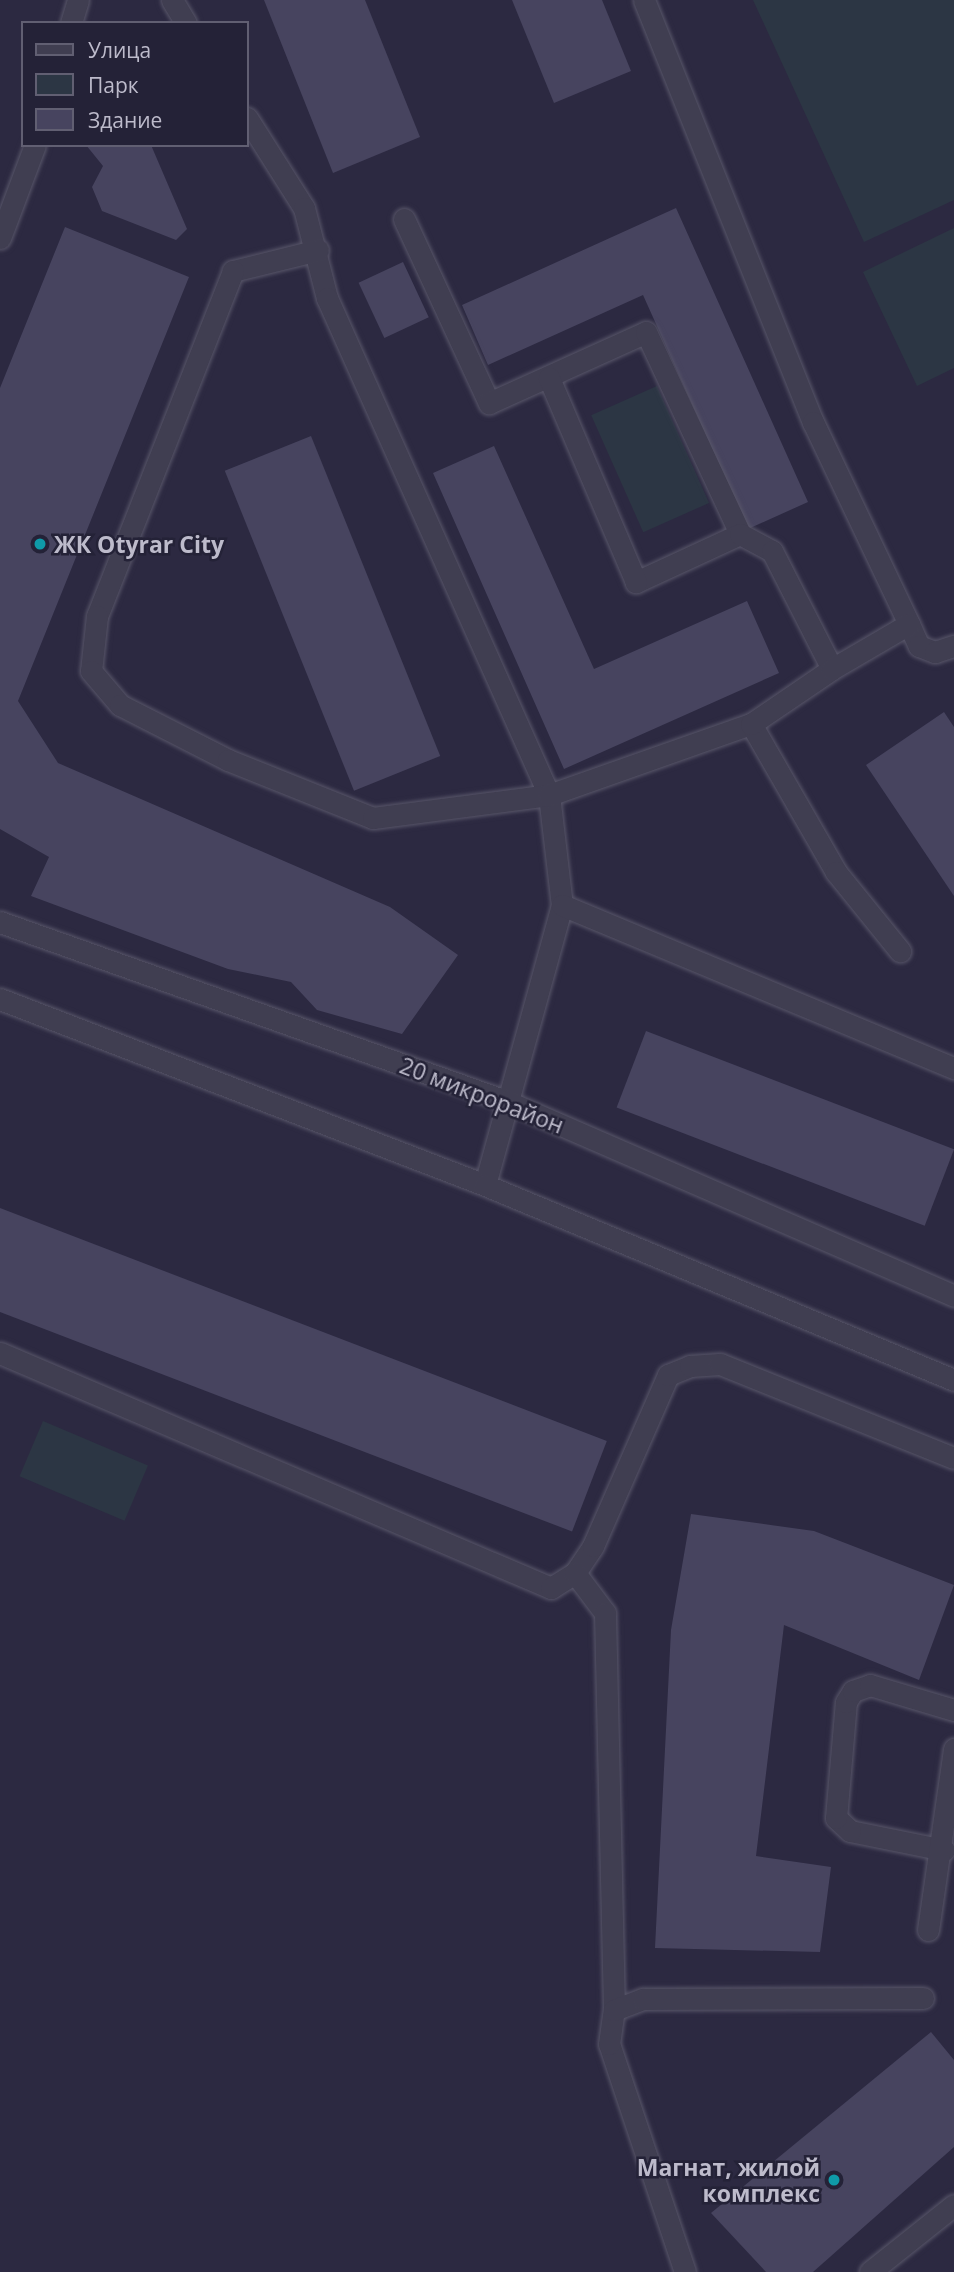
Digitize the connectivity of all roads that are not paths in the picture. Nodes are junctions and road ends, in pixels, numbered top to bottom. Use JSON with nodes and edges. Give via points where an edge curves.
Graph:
{"nodes":[{"id":1,"x":78,"y":0,"type":"edge"},
{"id":2,"x":172,"y":0,"type":"edge"},
{"id":3,"x":644,"y":0,"type":"edge"},
{"id":4,"x":72,"y":21,"type":"edge"},
{"id":5,"x":185,"y":21,"type":"edge"},
{"id":6,"x":248,"y":120,"type":"edge"},
{"id":7,"x":34,"y":147,"type":"edge"},
{"id":8,"x":404,"y":219,"type":"dead end"},
{"id":9,"x":0,"y":238,"type":"edge"},
{"id":10,"x":318,"y":250,"type":"junction"},
{"id":11,"x":549,"y":378,"type":"junction"},
{"id":12,"x":740,"y":534,"type":"junction"},
{"id":13,"x":909,"y":624,"type":"junction"},
{"id":14,"x":954,"y":646,"type":"edge"},
{"id":15,"x":832,"y":669,"type":"junction"},
{"id":16,"x":751,"y":724,"type":"junction"},
{"id":17,"x":549,"y":796,"type":"junction"},
{"id":18,"x":562,"y":905,"type":"junction"},
{"id":19,"x":0,"y":922,"type":"edge"},
{"id":20,"x":900,"y":951,"type":"dead end"},
{"id":21,"x":0,"y":999,"type":"edge"},
{"id":22,"x":954,"y":1068,"type":"edge"},
{"id":23,"x":506,"y":1101,"type":"junction"},
{"id":24,"x":485,"y":1185,"type":"junction"},
{"id":25,"x":954,"y":1296,"type":"edge"},
{"id":26,"x":0,"y":1353,"type":"edge"},
{"id":27,"x":954,"y":1380,"type":"edge"},
{"id":28,"x":954,"y":1458,"type":"edge"},
{"id":29,"x":575,"y":1573,"type":"junction"},
{"id":30,"x":954,"y":1710,"type":"edge"},
{"id":31,"x":954,"y":1749,"type":"edge"},
{"id":32,"x":944,"y":1850,"type":"junction"},
{"id":33,"x":928,"y":1930,"type":"dead end"},
{"id":34,"x":922,"y":1998,"type":"dead end"},
{"id":35,"x":614,"y":2010,"type":"junction"},
{"id":36,"x":954,"y":2205,"type":"edge"},
{"id":37,"x":685,"y":2272,"type":"edge"},
{"id":38,"x":870,"y":2272,"type":"edge"}],
"edges":[{"from":1,"to":4,"type":"street"},
{"from":2,"to":5,"type":"street"},
{"from":3,"to":13,"type":"street","via":[[813,422]]},
{"from":6,"to":10,"type":"street","via":[[304,208]]},
{"from":7,"to":9,"type":"street"},
{"from":8,"to":11,"type":"street","via":[[489,403]]},
{"from":10,"to":17,"type":"street","via":[[327,298]]},
{"from":10,"to":17,"type":"street","via":[[233,271],[97,616],[91,671],[120,705],[228,760],[373,818]]},
{"from":11,"to":12,"type":"street","via":[[646,332]]},
{"from":11,"to":12,"type":"street","via":[[636,582]]},
{"from":12,"to":15,"type":"street","via":[[772,551]]},
{"from":13,"to":14,"type":"street","via":[[919,646],[936,652]]},
{"from":13,"to":15,"type":"street"},
{"from":15,"to":16,"type":"street"},
{"from":16,"to":17,"type":"street"},
{"from":16,"to":20,"type":"street","via":[[836,872]]},
{"from":17,"to":18,"type":"street"},
{"from":18,"to":22,"type":"street"},
{"from":18,"to":23,"type":"street"},
{"from":19,"to":23,"type":"street","name":"20 микрорайон"},
{"from":21,"to":24,"type":"street"},
{"from":23,"to":24,"type":"street"},
{"from":23,"to":25,"type":"street","name":"20 микрорайон"},
{"from":24,"to":27,"type":"street"},
{"from":26,"to":29,"type":"street","via":[[551,1588]]},
{"from":28,"to":29,"type":"street","via":[[720,1364],[690,1366],[668,1375]]},
{"from":29,"to":35,"type":"street","via":[[605,1613]]},
{"from":30,"to":32,"type":"street","via":[[870,1685],[853,1691],[846,1702],[836,1818],[850,1831]]},
{"from":31,"to":32,"type":"street"},
{"from":32,"to":33,"type":"street"},
{"from":34,"to":35,"type":"street","via":[[643,1999]]},
{"from":35,"to":37,"type":"street","via":[[609,2044]]},
{"from":36,"to":38,"type":"street"}]}
